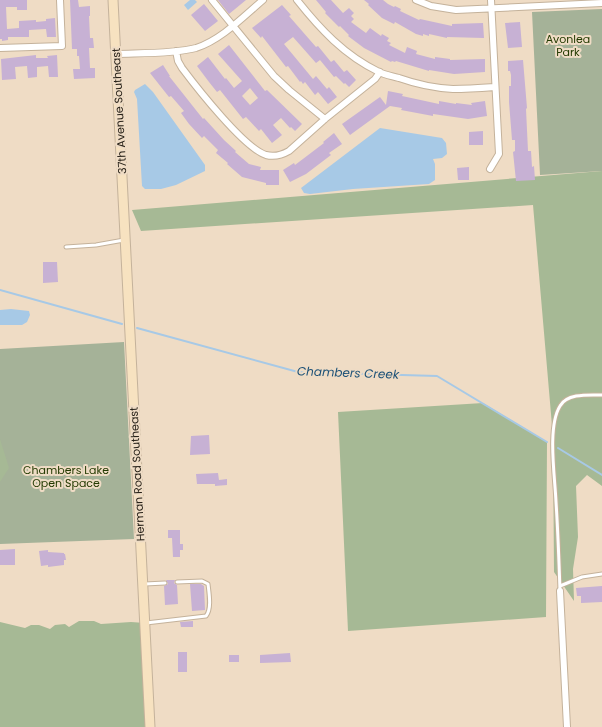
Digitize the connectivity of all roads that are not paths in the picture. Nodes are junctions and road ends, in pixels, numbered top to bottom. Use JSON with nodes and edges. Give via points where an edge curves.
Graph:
{"nodes":[{"id":1,"x":60,"y":0,"type":"edge"},
{"id":2,"x":113,"y":0,"type":"edge"},
{"id":3,"x":212,"y":0,"type":"edge"},
{"id":4,"x":263,"y":0,"type":"edge"},
{"id":5,"x":297,"y":0,"type":"edge"},
{"id":6,"x":416,"y":0,"type":"edge"},
{"id":7,"x":492,"y":0,"type":"edge"},
{"id":8,"x":575,"y":2,"type":"edge"},
{"id":9,"x":602,"y":3,"type":"edge"},
{"id":10,"x":492,"y":8,"type":"junction"},
{"id":11,"x":232,"y":26,"type":"junction"},
{"id":12,"x":0,"y":48,"type":"edge"},
{"id":13,"x":176,"y":51,"type":"junction"},
{"id":14,"x":116,"y":54,"type":"junction"},
{"id":15,"x":380,"y":72,"type":"junction"},
{"id":16,"x":495,"y":87,"type":"junction"},
{"id":17,"x":325,"y":119,"type":"junction"},
{"id":18,"x":490,"y":169,"type":"dead end"},
{"id":19,"x":125,"y":222,"type":"joint"},
{"id":20,"x":126,"y":240,"type":"junction"},
{"id":21,"x":66,"y":247,"type":"dead end"},
{"id":22,"x":602,"y":395,"type":"edge"},
{"id":23,"x":602,"y":574,"type":"edge"},
{"id":24,"x":177,"y":582,"type":"dead end"},
{"id":25,"x":165,"y":583,"type":"dead end"},
{"id":26,"x":143,"y":585,"type":"junction"},
{"id":27,"x":560,"y":588,"type":"junction"},
{"id":28,"x":145,"y":623,"type":"junction"},
{"id":29,"x":150,"y":727,"type":"edge"},
{"id":30,"x":568,"y":727,"type":"edge"}],
"edges":[{"from":1,"to":12,"type":"street","via":[[62,46]]},
{"from":2,"to":14,"type":"street","name":"37th Avenue Southeast"},
{"from":3,"to":11,"type":"street"},
{"from":4,"to":11,"type":"street"},
{"from":5,"to":15,"type":"street","via":[[335,43],[353,57]]},
{"from":6,"to":10,"type":"street","via":[[431,6],[456,10]]},
{"from":7,"to":10,"type":"street"},
{"from":8,"to":9,"type":"street"},
{"from":8,"to":10,"type":"street"},
{"from":10,"to":16,"type":"street"},
{"from":11,"to":13,"type":"street","via":[[195,48]]},
{"from":11,"to":17,"type":"street","via":[[274,76]]},
{"from":13,"to":14,"type":"street"},
{"from":13,"to":17,"type":"street","via":[[182,68],[218,112],[263,154],[276,156],[289,151]]},
{"from":14,"to":19,"type":"street","name":"37th Avenue Southeast"},
{"from":15,"to":16,"type":"street","via":[[414,84],[434,87]]},
{"from":15,"to":17,"type":"street","via":[[375,79]]},
{"from":16,"to":18,"type":"street","via":[[499,154]]},
{"from":19,"to":20,"type":"street","name":"Herman Road Southeast"},
{"from":20,"to":21,"type":"lane"},
{"from":20,"to":26,"type":"street","name":"Herman Road Southeast"},
{"from":22,"to":27,"type":"lane","via":[[569,398],[560,405],[556,417],[552,450]]},
{"from":23,"to":27,"type":"lane","via":[[582,577]]},
{"from":24,"to":28,"type":"lane","via":[[202,581],[208,584],[208,614]]},
{"from":25,"to":26,"type":"lane"},
{"from":26,"to":28,"type":"street","name":"Herman Road Southeast"},
{"from":27,"to":30,"type":"street"},
{"from":28,"to":29,"type":"street","name":"Herman Road Southeast"}]}
